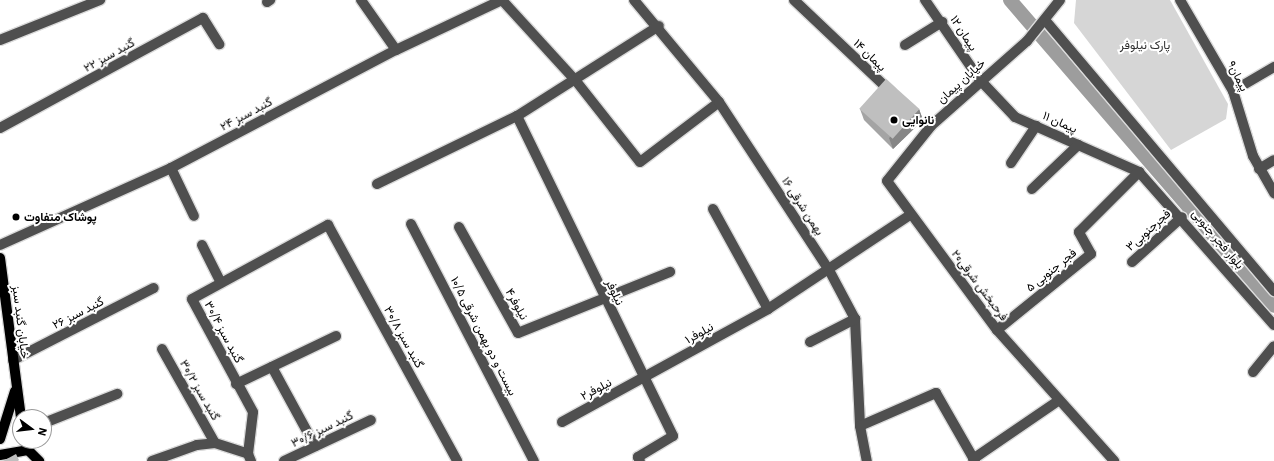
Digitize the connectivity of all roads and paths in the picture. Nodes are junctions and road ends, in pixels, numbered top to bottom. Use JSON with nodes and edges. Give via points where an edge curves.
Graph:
{"nodes":[{"id":1,"x":100,"y":0,"type":"edge"},
{"id":2,"x":361,"y":0,"type":"edge"},
{"id":3,"x":502,"y":0,"type":"edge"},
{"id":4,"x":634,"y":0,"type":"edge"},
{"id":5,"x":794,"y":0,"type":"edge"},
{"id":6,"x":925,"y":0,"type":"edge"},
{"id":7,"x":1060,"y":0,"type":"edge"},
{"id":8,"x":1180,"y":0,"type":"edge"},
{"id":9,"x":942,"y":22,"type":"junction"},
{"id":10,"x":1042,"y":23,"type":"junction"},
{"id":11,"x":659,"y":26,"type":"junction"},
{"id":12,"x":0,"y":40,"type":"edge"},
{"id":13,"x":219,"y":44,"type":"dead end"},
{"id":14,"x":905,"y":45,"type":"dead end"},
{"id":15,"x":396,"y":50,"type":"junction"},
{"id":16,"x":1274,"y":67,"type":"edge"},
{"id":17,"x":980,"y":80,"type":"junction"},
{"id":18,"x":576,"y":81,"type":"junction"},
{"id":19,"x":1233,"y":91,"type":"junction"},
{"id":20,"x":901,"y":100,"type":"edge"},
{"id":21,"x":719,"y":102,"type":"junction"},
{"id":22,"x":517,"y":116,"type":"junction"},
{"id":23,"x":1036,"y":126,"type":"junction"},
{"id":24,"x":0,"y":128,"type":"edge"},
{"id":25,"x":1078,"y":145,"type":"junction"},
{"id":26,"x":1274,"y":160,"type":"edge"},
{"id":27,"x":1011,"y":163,"type":"dead end"},
{"id":28,"x":171,"y":168,"type":"junction"},
{"id":29,"x":1259,"y":169,"type":"junction"},
{"id":30,"x":1139,"y":172,"type":"junction"},
{"id":31,"x":886,"y":181,"type":"joint"},
{"id":32,"x":377,"y":184,"type":"dead end"},
{"id":33,"x":1032,"y":189,"type":"dead end"},
{"id":34,"x":1274,"y":193,"type":"edge"},
{"id":35,"x":714,"y":209,"type":"dead end"},
{"id":36,"x":910,"y":215,"type":"junction"},
{"id":37,"x":194,"y":216,"type":"dead end"},
{"id":38,"x":1182,"y":217,"type":"junction"},
{"id":39,"x":411,"y":224,"type":"dead end"},
{"id":40,"x":328,"y":225,"type":"joint"},
{"id":41,"x":459,"y":227,"type":"dead end"},
{"id":42,"x":0,"y":245,"type":"edge"},
{"id":43,"x":202,"y":245,"type":"dead end"},
{"id":44,"x":0,"y":258,"type":"edge"},
{"id":45,"x":1132,"y":262,"type":"dead end"},
{"id":46,"x":829,"y":270,"type":"junction"},
{"id":47,"x":670,"y":272,"type":"dead end"},
{"id":48,"x":221,"y":283,"type":"junction"},
{"id":49,"x":154,"y":288,"type":"dead end"},
{"id":50,"x":1274,"y":291,"type":"edge"},
{"id":51,"x":604,"y":297,"type":"junction"},
{"id":52,"x":768,"y":309,"type":"junction"},
{"id":53,"x":855,"y":319,"type":"junction"},
{"id":54,"x":1274,"y":325,"type":"edge"},
{"id":55,"x":997,"y":330,"type":"junction"},
{"id":56,"x":336,"y":336,"type":"dead end"},
{"id":57,"x":810,"y":342,"type":"dead end"},
{"id":58,"x":1274,"y":346,"type":"edge"},
{"id":59,"x":162,"y":349,"type":"dead end"},
{"id":60,"x":13,"y":360,"type":"junction"},
{"id":61,"x":272,"y":367,"type":"junction"},
{"id":62,"x":1253,"y":372,"type":"dead end"},
{"id":63,"x":642,"y":379,"type":"junction"},
{"id":64,"x":236,"y":384,"type":"junction"},
{"id":65,"x":16,"y":389,"type":"junction"},
{"id":66,"x":117,"y":394,"type":"dead end"},
{"id":67,"x":1058,"y":401,"type":"junction"},
{"id":68,"x":20,"y":409,"type":"edge"},
{"id":69,"x":52,"y":420,"type":"edge"},
{"id":70,"x":371,"y":420,"type":"dead end"},
{"id":71,"x":562,"y":422,"type":"dead end"},
{"id":72,"x":860,"y":426,"type":"junction"},
{"id":73,"x":0,"y":439,"type":"edge"},
{"id":74,"x":215,"y":443,"type":"junction"},
{"id":75,"x":315,"y":446,"type":"junction"},
{"id":76,"x":18,"y":449,"type":"edge"},
{"id":77,"x":29,"y":449,"type":"edge"},
{"id":78,"x":0,"y":455,"type":"edge"},
{"id":79,"x":250,"y":458,"type":"edge"},
{"id":80,"x":974,"y":460,"type":"edge"},
{"id":81,"x":39,"y":461,"type":"edge"},
{"id":82,"x":152,"y":461,"type":"edge"},
{"id":83,"x":284,"y":461,"type":"edge"},
{"id":84,"x":457,"y":461,"type":"edge"},
{"id":85,"x":534,"y":461,"type":"edge"},
{"id":86,"x":640,"y":461,"type":"edge"},
{"id":87,"x":867,"y":461,"type":"edge"},
{"id":88,"x":1114,"y":461,"type":"edge"}],
"edges":[{"from":1,"to":12,"type":"street"},
{"from":2,"to":15,"type":"street"},
{"from":3,"to":15,"type":"street","name":"گنبد سبز ۲۴"},
{"from":3,"to":18,"type":"street"},
{"from":4,"to":11,"type":"street","name":"بهمن شرقی ۱۶"},
{"from":5,"to":20,"type":"street","name":"پیمان ۱۴"},
{"from":6,"to":9,"type":"street","name":"پیمان ۱۲"},
{"from":7,"to":10,"type":"street"},
{"from":8,"to":19,"type":"street","name":"پیمان۹"},
{"from":9,"to":14,"type":"street"},
{"from":9,"to":17,"type":"street","name":"پیمان ۱۲"},
{"from":10,"to":17,"type":"street","name":"خیابان پیمان","via":[[1027,41]]},
{"from":10,"to":50,"type":"street","name":"بلوار فجر جنوبی","via":[[1197,197]]},
{"from":11,"to":18,"type":"street"},
{"from":11,"to":21,"type":"street","name":"بهمن شرقی ۱۶"},
{"from":13,"to":24,"type":"street","name":"گنبد سبز ۲۲","via":[[203,18]]},
{"from":15,"to":28,"type":"street","name":"گنبد سبز ۲۴"},
{"from":16,"to":19,"type":"street"},
{"from":17,"to":23,"type":"street","name":"پیمان ۱۱","via":[[1015,117]]},
{"from":17,"to":31,"type":"street","name":"خیابان پیمان","via":[[927,123]]},
{"from":18,"to":21,"type":"street","via":[[640,162]]},
{"from":18,"to":22,"type":"street"},
{"from":19,"to":29,"type":"street","name":"پیمان۹"},
{"from":21,"to":46,"type":"street","name":"بهمن شرقی ۱۶"},
{"from":22,"to":32,"type":"street"},
{"from":22,"to":51,"type":"street","name":"نیلوفر"},
{"from":23,"to":25,"type":"street","name":"پیمان ۱۱"},
{"from":23,"to":27,"type":"street"},
{"from":25,"to":30,"type":"street","name":"پیمان ۱۱"},
{"from":25,"to":33,"type":"street"},
{"from":26,"to":29,"type":"street"},
{"from":28,"to":37,"type":"street"},
{"from":28,"to":42,"type":"street","name":"گنبد سبز ۲۴"},
{"from":29,"to":34,"type":"street","name":"پیمان۹"},
{"from":30,"to":38,"type":"street","name":"بلوار فجر جنوبی"},
{"from":30,"to":55,"type":"street","name":"فجر جنوبی ۵","via":[[1079,232],[1091,254]]},
{"from":31,"to":36,"type":"street","name":"فرحبخش شرقی۲۰"},
{"from":35,"to":52,"type":"street"},
{"from":36,"to":46,"type":"street","name":"نیلوفر۱"},
{"from":36,"to":55,"type":"street","name":"فرحبخش شرقی۲۰"},
{"from":38,"to":45,"type":"street","name":"فجرجنوبی۳"},
{"from":38,"to":54,"type":"street","name":"بلوار فجر جنوبی"},
{"from":39,"to":85,"type":"street","name":"بیست و دو بهمن شرقی ۱۰/۵"},
{"from":40,"to":48,"type":"street","name":"گنبد سبز ۳۰/۴"},
{"from":40,"to":84,"type":"street","name":"گنبد سبز ۳۰/۸"},
{"from":41,"to":51,"type":"street","name":"نیلوفر۴","via":[[518,333]]},
{"from":43,"to":48,"type":"street"},
{"from":44,"to":60,"type":"main road","name":"خیابان گنبد سبز"},
{"from":46,"to":52,"type":"street","name":"نیلوفر۱"},
{"from":46,"to":53,"type":"street","name":"بهمن شرقی ۱۶"},
{"from":47,"to":51,"type":"street"},
{"from":48,"to":64,"type":"street","name":"گنبد سبز ۳۰/۴","via":[[192,299]]},
{"from":49,"to":60,"type":"street","name":"گنبد سبز ۲۶"},
{"from":51,"to":63,"type":"street","name":"نیلوفر"},
{"from":52,"to":63,"type":"street","name":"نیلوفر۱"},
{"from":53,"to":57,"type":"street"},
{"from":53,"to":72,"type":"street","name":"بهمن شرقی ۱۶"},
{"from":55,"to":67,"type":"street","name":"فرحبخش شرقی۲۰"},
{"from":56,"to":61,"type":"street"},
{"from":58,"to":62,"type":"street"},
{"from":59,"to":74,"type":"street","name":"گنبد سبز ۳۰/۲"},
{"from":60,"to":65,"type":"main road","name":"خیابان گنبد سبز"},
{"from":61,"to":64,"type":"street"},
{"from":61,"to":75,"type":"street"},
{"from":63,"to":71,"type":"street","name":"نیلوفر۲"},
{"from":63,"to":86,"type":"street","name":"نیلوفر","via":[[673,436],[638,457]]},
{"from":64,"to":79,"type":"street","name":"گنبد سبز ۳۰/۴","via":[[253,412]]},
{"from":65,"to":68,"type":"main road","name":"خیابان گنبد سبز"},
{"from":65,"to":73,"type":"main road","name":"خیابان گنبد سبز"},
{"from":66,"to":69,"type":"street"},
{"from":67,"to":80,"type":"street"},
{"from":67,"to":88,"type":"street","name":"فرحبخش شرقی۲۰"},
{"from":70,"to":75,"type":"street","name":"گنبد سبز ۳۰/۶"},
{"from":72,"to":80,"type":"street","via":[[936,393]]},
{"from":72,"to":87,"type":"street","name":"بهمن شرقی ۱۶"},
{"from":74,"to":79,"type":"street"},
{"from":74,"to":82,"type":"street","via":[[197,445]]},
{"from":75,"to":83,"type":"street","name":"گنبد سبز ۳۰/۶"},
{"from":76,"to":78,"type":"main road"},
{"from":77,"to":81,"type":"main road"}]}
